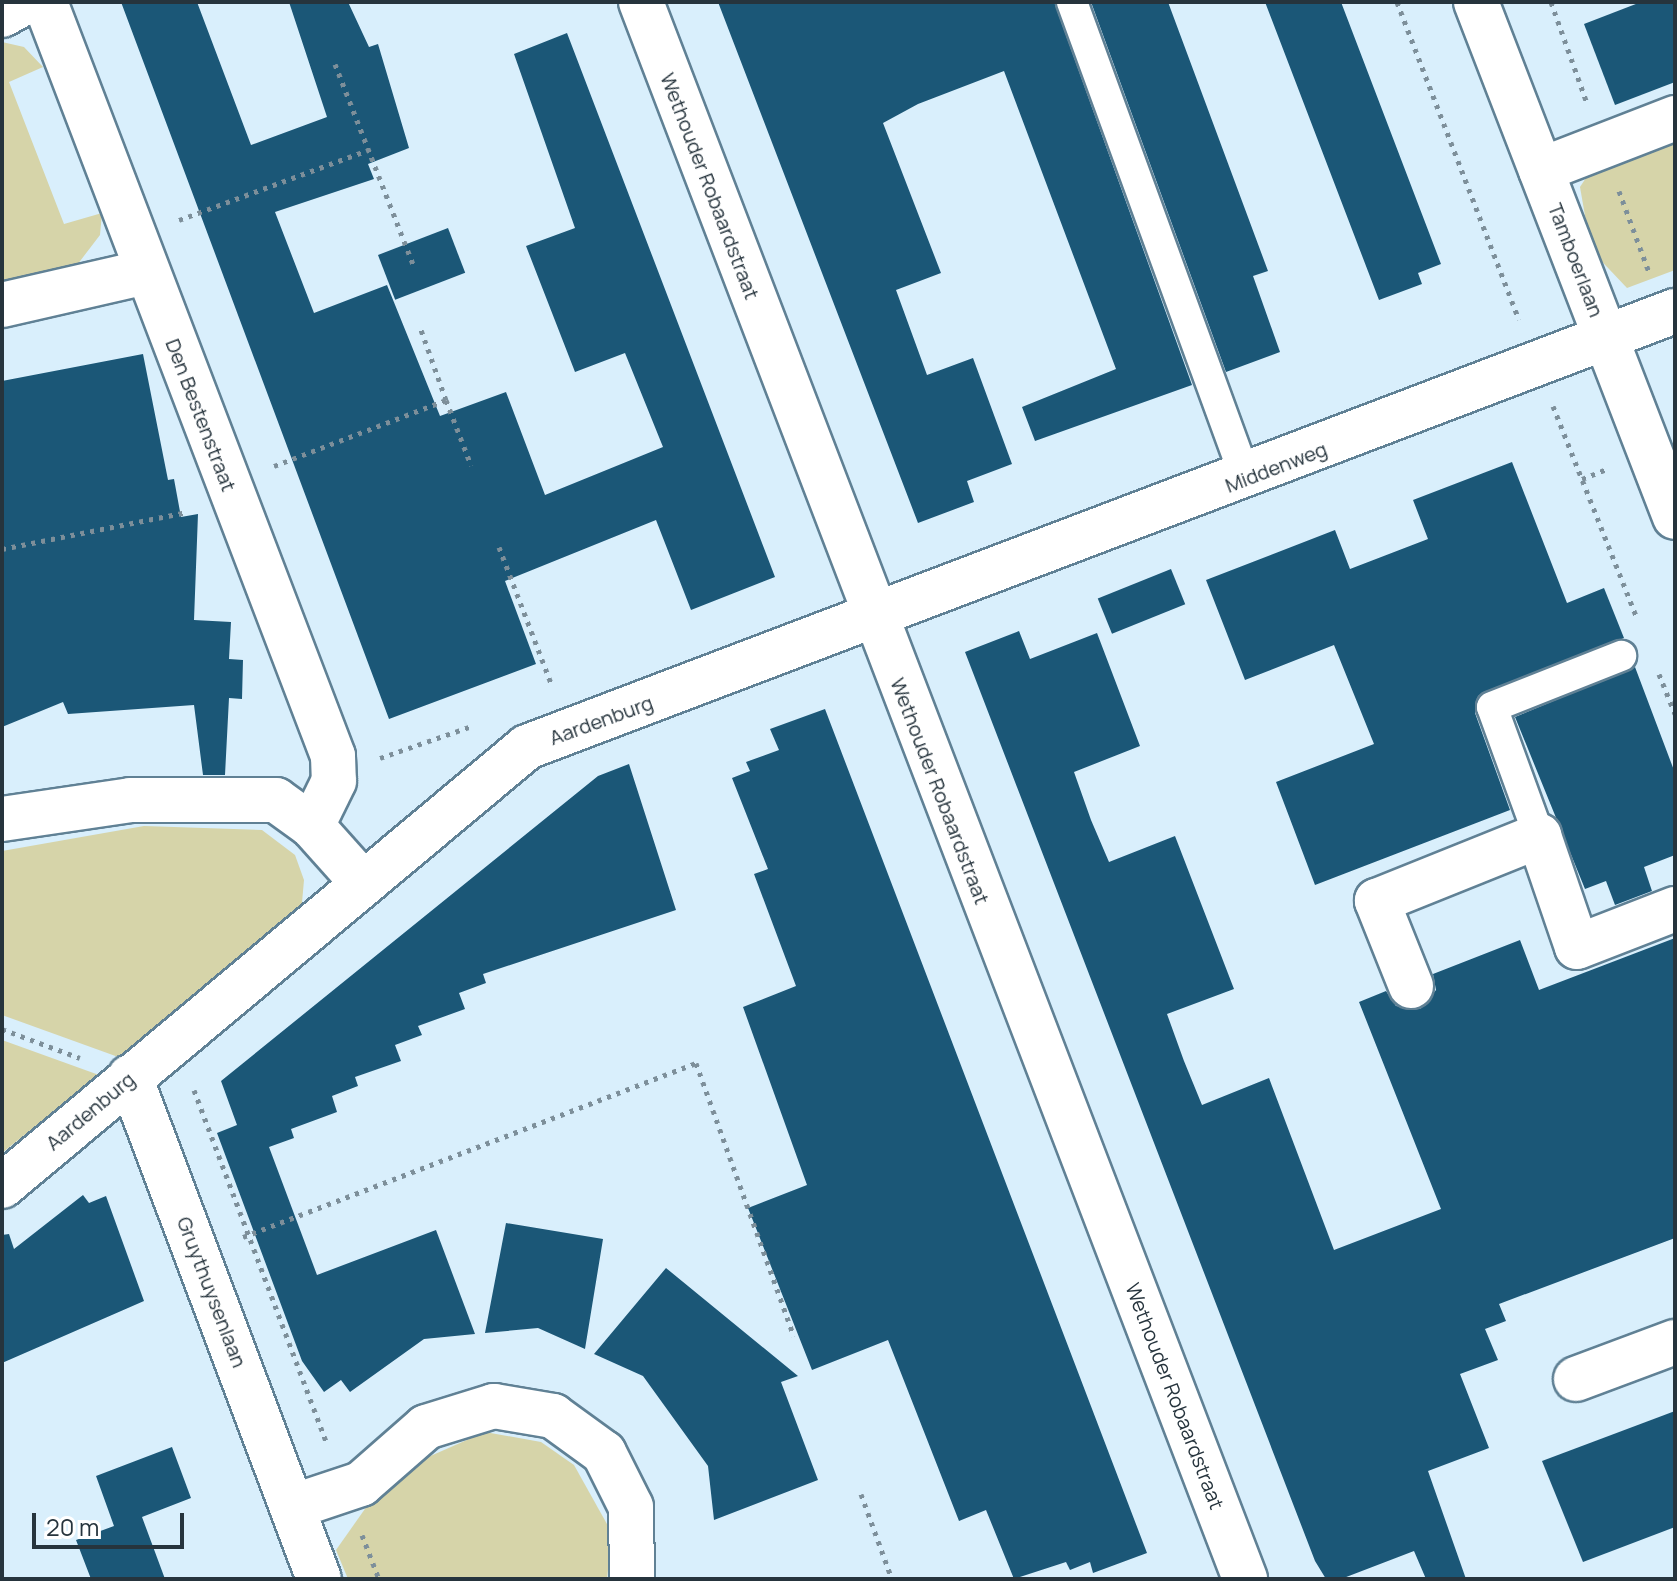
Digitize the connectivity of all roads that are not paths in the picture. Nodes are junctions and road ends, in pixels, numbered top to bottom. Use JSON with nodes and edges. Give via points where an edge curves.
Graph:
{"nodes":[{"id":1,"x":25,"y":2,"type":"edge"},
{"id":2,"x":45,"y":2,"type":"edge"},
{"id":3,"x":641,"y":2,"type":"edge"},
{"id":4,"x":1072,"y":2,"type":"edge"},
{"id":5,"x":1476,"y":2,"type":"edge"},
{"id":6,"x":2,"y":15,"type":"edge"},
{"id":7,"x":1675,"y":118,"type":"edge"},
{"id":8,"x":1541,"y":170,"type":"junction"},
{"id":9,"x":140,"y":255,"type":"junction"},
{"id":10,"x":2,"y":305,"type":"edge"},
{"id":11,"x":1675,"y":311,"type":"edge"},
{"id":12,"x":1607,"y":338,"type":"junction"},
{"id":13,"x":1246,"y":479,"type":"junction"},
{"id":14,"x":1675,"y":517,"type":"edge"},
{"id":15,"x":875,"y":619,"type":"junction"},
{"id":16,"x":1621,"y":656,"type":"dead end"},
{"id":17,"x":2,"y":819,"type":"edge"},
{"id":18,"x":312,"y":826,"type":"junction"},
{"id":19,"x":1539,"y":836,"type":"junction"},
{"id":20,"x":363,"y":883,"type":"junction"},
{"id":21,"x":1675,"y":909,"type":"edge"},
{"id":22,"x":1411,"y":986,"type":"dead end"},
{"id":23,"x":130,"y":1077,"type":"junction"},
{"id":24,"x":2,"y":1186,"type":"edge"},
{"id":25,"x":1675,"y":1342,"type":"edge"},
{"id":26,"x":1576,"y":1379,"type":"dead end"},
{"id":27,"x":292,"y":1507,"type":"junction"},
{"id":28,"x":319,"y":1579,"type":"edge"},
{"id":29,"x":632,"y":1579,"type":"edge"},
{"id":30,"x":1245,"y":1579,"type":"edge"}],
"edges":[{"from":1,"to":6,"type":"street"},
{"from":2,"to":9,"type":"street","name":"Den Bestenstraat"},
{"from":3,"to":15,"type":"street","name":"Wethouder Robaardstraat"},
{"from":4,"to":13,"type":"lane"},
{"from":5,"to":8,"type":"street","name":"Tamboerlaan"},
{"from":7,"to":8,"type":"street"},
{"from":8,"to":12,"type":"street","name":"Tamboerlaan"},
{"from":9,"to":10,"type":"street"},
{"from":9,"to":18,"type":"street","name":"Den Bestenstraat","via":[[333,773]]},
{"from":11,"to":12,"type":"street","name":"Middenweg"},
{"from":12,"to":13,"type":"street","name":"Middenweg"},
{"from":12,"to":14,"type":"street","name":"Tamboerlaan"},
{"from":13,"to":15,"type":"street","name":"Middenweg"},
{"from":15,"to":20,"type":"street","name":"Aardenburg","via":[[527,747]]},
{"from":15,"to":30,"type":"street","name":"Wethouder Robaardstraat"},
{"from":16,"to":19,"type":"lane","via":[[1492,707]]},
{"from":17,"to":18,"type":"street","via":[[130,800],[220,798],[276,800]]},
{"from":18,"to":20,"type":"street"},
{"from":19,"to":21,"type":"street","via":[[1577,947]]},
{"from":19,"to":22,"type":"street","via":[[1377,901]]},
{"from":20,"to":23,"type":"street","name":"Aardenburg"},
{"from":23,"to":24,"type":"street","name":"Aardenburg"},
{"from":23,"to":27,"type":"street","name":"Gruythuysenlaan"},
{"from":25,"to":26,"type":"street"},
{"from":27,"to":28,"type":"street","name":"Gruythuysenlaan"},
{"from":27,"to":29,"type":"street","via":[[361,1484],[426,1427],[494,1406],[553,1416],[604,1453],[631,1507]]}]}
